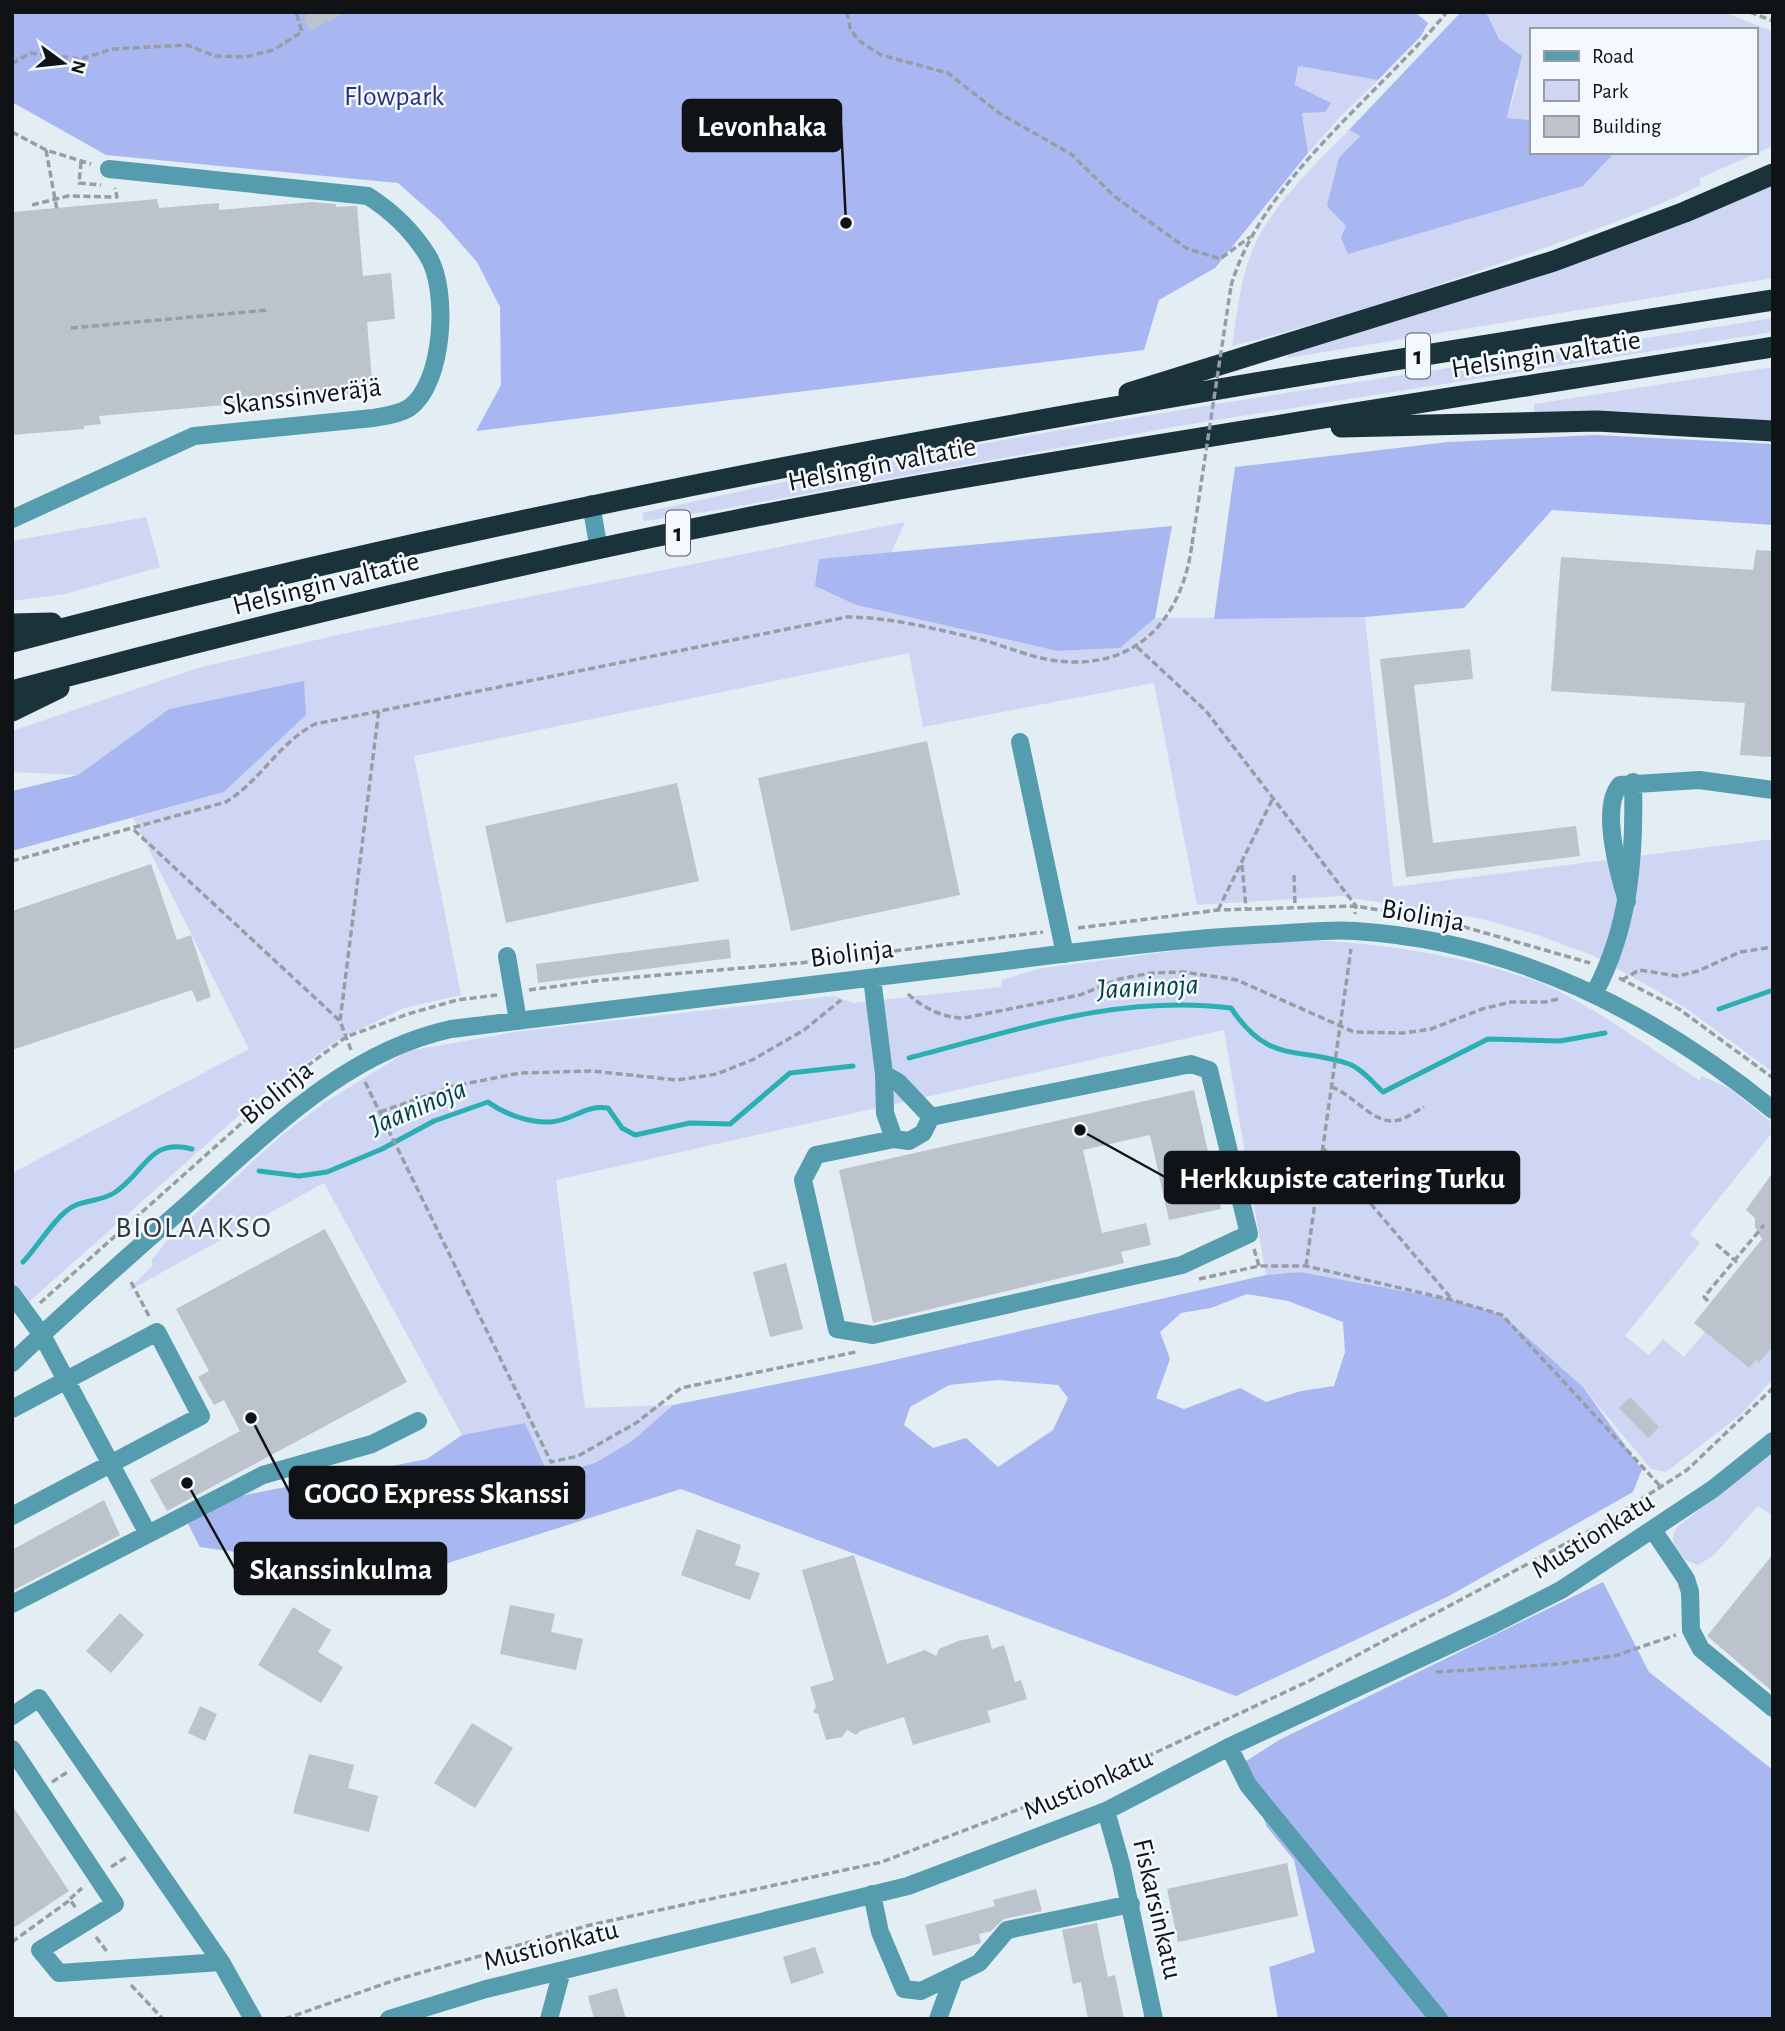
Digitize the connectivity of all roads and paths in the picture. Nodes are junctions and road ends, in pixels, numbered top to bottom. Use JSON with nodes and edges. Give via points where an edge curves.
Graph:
{"nodes":[{"id":1,"x":296,"y":12,"type":"edge"},
{"id":2,"x":848,"y":12,"type":"edge"},
{"id":3,"x":1447,"y":12,"type":"edge"},
{"id":4,"x":1750,"y":12,"type":"edge"},
{"id":5,"x":1773,"y":21,"type":"edge"},
{"id":6,"x":12,"y":64,"type":"edge"},
{"id":7,"x":12,"y":132,"type":"edge"},
{"id":8,"x":46,"y":150,"type":"junction"},
{"id":9,"x":80,"y":162,"type":"junction"},
{"id":10,"x":109,"y":169,"type":"joint"},
{"id":11,"x":1773,"y":174,"type":"edge"},
{"id":12,"x":55,"y":198,"type":"junction"},
{"id":13,"x":32,"y":205,"type":"dead end"},
{"id":14,"x":57,"y":210,"type":"dead end"},
{"id":15,"x":1250,"y":237,"type":"junction"},
{"id":16,"x":1773,"y":300,"type":"edge"},
{"id":17,"x":268,"y":310,"type":"dead end"},
{"id":18,"x":71,"y":328,"type":"dead end"},
{"id":19,"x":1773,"y":347,"type":"edge"},
{"id":20,"x":1064,"y":415,"type":"junction"},
{"id":21,"x":1262,"y":429,"type":"junction"},
{"id":22,"x":1773,"y":431,"type":"edge"},
{"id":23,"x":591,"y":504,"type":"junction"},
{"id":24,"x":12,"y":519,"type":"edge"},
{"id":25,"x":599,"y":550,"type":"junction"},
{"id":26,"x":89,"y":622,"type":"junction"},
{"id":27,"x":12,"y":624,"type":"edge"},
{"id":28,"x":12,"y":642,"type":"edge"},
{"id":29,"x":1137,"y":647,"type":"junction"},
{"id":30,"x":101,"y":667,"type":"junction"},
{"id":31,"x":12,"y":691,"type":"edge"},
{"id":32,"x":379,"y":709,"type":"junction"},
{"id":33,"x":12,"y":711,"type":"edge"},
{"id":34,"x":1020,"y":742,"type":"dead end"},
{"id":35,"x":1773,"y":790,"type":"edge"},
{"id":36,"x":1273,"y":797,"type":"junction"},
{"id":37,"x":134,"y":830,"type":"junction"},
{"id":38,"x":12,"y":861,"type":"edge"},
{"id":39,"x":1241,"y":863,"type":"junction"},
{"id":40,"x":1294,"y":875,"type":"dead end"},
{"id":41,"x":1295,"y":906,"type":"dead end"},
{"id":42,"x":1246,"y":908,"type":"dead end"},
{"id":43,"x":1218,"y":910,"type":"dead end"},
{"id":44,"x":1354,"y":931,"type":"junction"},
{"id":45,"x":1773,"y":947,"type":"edge"},
{"id":46,"x":1065,"y":954,"type":"junction"},
{"id":47,"x":507,"y":956,"type":"dead end"},
{"id":48,"x":786,"y":964,"type":"dead end"},
{"id":49,"x":872,"y":978,"type":"junction"},
{"id":50,"x":513,"y":992,"type":"junction"},
{"id":51,"x":1595,"y":992,"type":"junction"},
{"id":52,"x":908,"y":995,"type":"dead end"},
{"id":53,"x":844,"y":996,"type":"dead end"},
{"id":54,"x":1563,"y":997,"type":"dead end"},
{"id":55,"x":340,"y":1021,"type":"junction"},
{"id":56,"x":518,"y":1021,"type":"junction"},
{"id":57,"x":1340,"y":1027,"type":"junction"},
{"id":58,"x":346,"y":1037,"type":"junction"},
{"id":59,"x":884,"y":1074,"type":"junction"},
{"id":60,"x":1773,"y":1078,"type":"edge"},
{"id":61,"x":1331,"y":1087,"type":"junction"},
{"id":62,"x":1424,"y":1107,"type":"dead end"},
{"id":63,"x":1773,"y":1110,"type":"edge"},
{"id":64,"x":379,"y":1112,"type":"dead end"},
{"id":65,"x":930,"y":1117,"type":"junction"},
{"id":66,"x":386,"y":1126,"type":"dead end"},
{"id":67,"x":894,"y":1139,"type":"junction"},
{"id":68,"x":1323,"y":1147,"type":"junction"},
{"id":69,"x":1764,"y":1225,"type":"dead end"},
{"id":70,"x":1716,"y":1244,"type":"dead end"},
{"id":71,"x":1736,"y":1261,"type":"junction"},
{"id":72,"x":1306,"y":1266,"type":"junction"},
{"id":73,"x":1192,"y":1280,"type":"dead end"},
{"id":74,"x":131,"y":1282,"type":"dead end"},
{"id":75,"x":12,"y":1294,"type":"edge"},
{"id":76,"x":1452,"y":1300,"type":"junction"},
{"id":77,"x":1708,"y":1301,"type":"dead end"},
{"id":78,"x":26,"y":1313,"type":"junction"},
{"id":79,"x":157,"y":1332,"type":"junction"},
{"id":80,"x":42,"y":1335,"type":"junction"},
{"id":81,"x":862,"y":1350,"type":"dead end"},
{"id":82,"x":12,"y":1363,"type":"edge"},
{"id":83,"x":67,"y":1380,"type":"junction"},
{"id":84,"x":1773,"y":1388,"type":"edge"},
{"id":85,"x":12,"y":1409,"type":"edge"},
{"id":86,"x":418,"y":1421,"type":"dead end"},
{"id":87,"x":1773,"y":1427,"type":"edge"},
{"id":88,"x":1773,"y":1441,"type":"edge"},
{"id":89,"x":1750,"y":1459,"type":"junction"},
{"id":90,"x":112,"y":1464,"type":"junction"},
{"id":91,"x":1661,"y":1486,"type":"junction"},
{"id":92,"x":12,"y":1516,"type":"edge"},
{"id":93,"x":1653,"y":1530,"type":"junction"},
{"id":94,"x":147,"y":1532,"type":"junction"},
{"id":95,"x":12,"y":1604,"type":"edge"},
{"id":96,"x":1691,"y":1630,"type":"junction"},
{"id":97,"x":1427,"y":1672,"type":"dead end"},
{"id":98,"x":1773,"y":1708,"type":"edge"},
{"id":99,"x":12,"y":1716,"type":"edge"},
{"id":100,"x":1229,"y":1747,"type":"junction"},
{"id":101,"x":12,"y":1749,"type":"edge"},
{"id":102,"x":83,"y":1762,"type":"junction"},
{"id":103,"x":40,"y":1790,"type":"junction"},
{"id":104,"x":1106,"y":1811,"type":"junction"},
{"id":105,"x":872,"y":1895,"type":"junction"},
{"id":106,"x":1131,"y":1905,"type":"junction"},
{"id":107,"x":86,"y":1922,"type":"junction"},
{"id":108,"x":12,"y":1942,"type":"edge"},
{"id":109,"x":220,"y":1962,"type":"junction"},
{"id":110,"x":120,"y":1969,"type":"junction"},
{"id":111,"x":562,"y":1970,"type":"junction"},
{"id":112,"x":954,"y":1975,"type":"junction"},
{"id":113,"x":163,"y":2019,"type":"edge"},
{"id":114,"x":253,"y":2019,"type":"edge"},
{"id":115,"x":285,"y":2019,"type":"edge"},
{"id":116,"x":389,"y":2019,"type":"edge"},
{"id":117,"x":550,"y":2019,"type":"edge"},
{"id":118,"x":938,"y":2019,"type":"edge"},
{"id":119,"x":1154,"y":2019,"type":"edge"},
{"id":120,"x":1439,"y":2019,"type":"edge"}],
"edges":[{"from":1,"to":6,"type":"path","via":[[302,32],[273,50],[245,57],[215,56],[187,45],[112,49],[81,59],[30,53]]},
{"from":2,"to":15,"type":"path","via":[[858,40],[881,55],[948,73],[999,113],[1071,154],[1114,196],[1186,248],[1220,259]]},
{"from":3,"to":15,"type":"path","via":[[1324,143]]},
{"from":4,"to":5,"type":"path"},
{"from":7,"to":8,"type":"path"},
{"from":8,"to":9,"type":"path"},
{"from":8,"to":12,"type":"path"},
{"from":9,"to":10,"type":"path"},
{"from":9,"to":12,"type":"path","via":[[79,183],[113,186],[117,197]]},
{"from":10,"to":24,"type":"street","name":"Skanssinveräjä","via":[[368,196],[398,216],[430,259],[441,318],[434,375],[409,408],[373,418],[194,436]]},
{"from":11,"to":20,"type":"highway","via":[[1554,261]]},
{"from":12,"to":13,"type":"path"},
{"from":12,"to":14,"type":"path"},
{"from":15,"to":29,"type":"path","bridge":true,"via":[[1231,286],[1192,544],[1179,596],[1159,627]]},
{"from":16,"to":20,"type":"highway","name":"Helsingin valtatie","number":"1"},
{"from":17,"to":18,"type":"path"},
{"from":19,"to":21,"type":"highway","name":"Helsingin valtatie","number":"1"},
{"from":20,"to":23,"type":"highway","name":"Helsingin valtatie","number":"1"},
{"from":21,"to":22,"type":"highway","via":[[1597,421]]},
{"from":21,"to":25,"type":"highway","name":"Helsingin valtatie","number":"1","via":[[946,481]]},
{"from":23,"to":25,"type":"street"},
{"from":23,"to":26,"type":"highway","name":"Helsingin valtatie","number":"1"},
{"from":25,"to":30,"type":"highway","name":"Helsingin valtatie","number":"1"},
{"from":26,"to":27,"type":"highway"},
{"from":26,"to":28,"type":"highway","name":"Helsingin valtatie","number":"1"},
{"from":29,"to":32,"type":"path","via":[[1093,661],[1051,660],[981,640],[847,617]]},
{"from":29,"to":36,"type":"path","via":[[1206,711]]},
{"from":30,"to":31,"type":"highway","name":"Helsingin valtatie","number":"1"},
{"from":30,"to":33,"type":"highway"},
{"from":32,"to":37,"type":"path","via":[[315,724],[298,733],[246,789],[226,802]]},
{"from":32,"to":55,"type":"path"},
{"from":34,"to":46,"type":"street"},
{"from":35,"to":51,"type":"street","via":[[1699,780],[1633,782],[1635,845],[1627,901],[1618,939]]},
{"from":36,"to":39,"type":"path"},
{"from":36,"to":44,"type":"path","via":[[1356,906]]},
{"from":37,"to":38,"type":"path"},
{"from":37,"to":55,"type":"path"},
{"from":39,"to":42,"type":"path"},
{"from":39,"to":43,"type":"path"},
{"from":40,"to":41,"type":"path"},
{"from":44,"to":46,"type":"street","name":"Biolinja","via":[[1201,937]]},
{"from":44,"to":51,"type":"street","name":"Biolinja","via":[[1412,938],[1517,962]]},
{"from":44,"to":57,"type":"path"},
{"from":45,"to":60,"type":"path","via":[[1740,951],[1678,976],[1639,970],[1619,979],[1679,1009]]},
{"from":46,"to":49,"type":"street","name":"Biolinja"},
{"from":47,"to":50,"type":"street"},
{"from":48,"to":50,"type":"path"},
{"from":49,"to":56,"type":"street","name":"Biolinja"},
{"from":49,"to":59,"type":"street"},
{"from":50,"to":56,"type":"street"},
{"from":50,"to":58,"type":"path","via":[[457,1000]]},
{"from":51,"to":63,"type":"street","name":"Biolinja","via":[[1716,1067]]},
{"from":52,"to":57,"type":"path","via":[[951,1018],[964,1018],[1080,995],[1119,979],[1184,972],[1237,981]]},
{"from":53,"to":64,"type":"path","via":[[804,1030],[717,1074],[677,1080],[592,1071],[520,1073],[454,1087]]},
{"from":54,"to":57,"type":"path","via":[[1511,1002],[1432,1029],[1404,1033],[1354,1032]]},
{"from":55,"to":58,"type":"path"},
{"from":56,"to":80,"type":"street","name":"Biolinja","via":[[451,1029],[405,1041],[327,1084]]},
{"from":57,"to":61,"type":"path"},
{"from":58,"to":78,"type":"path","via":[[299,1072]]},
{"from":59,"to":65,"type":"street","via":[[898,1082]]},
{"from":59,"to":67,"type":"street","via":[[885,1113]]},
{"from":61,"to":62,"type":"path","via":[[1384,1119],[1400,1120]]},
{"from":61,"to":68,"type":"path"},
{"from":65,"to":67,"type":"street","via":[[923,1133],[909,1141]]},
{"from":65,"to":67,"type":"street","via":[[1191,1064],[1209,1070],[1249,1234],[1182,1265],[873,1335],[837,1329],[803,1180],[816,1155]]},
{"from":66,"to":81,"type":"path","via":[[551,1462],[578,1456],[624,1430],[681,1388]]},
{"from":68,"to":72,"type":"path"},
{"from":68,"to":76,"type":"path"},
{"from":69,"to":71,"type":"path"},
{"from":70,"to":71,"type":"path"},
{"from":71,"to":77,"type":"path","via":[[1704,1297]]},
{"from":72,"to":73,"type":"path","via":[[1259,1266]]},
{"from":72,"to":76,"type":"path"},
{"from":74,"to":79,"type":"path"},
{"from":75,"to":78,"type":"street"},
{"from":76,"to":91,"type":"path","via":[[1502,1315]]},
{"from":78,"to":80,"type":"street"},
{"from":79,"to":83,"type":"street"},
{"from":79,"to":90,"type":"street","via":[[201,1416]]},
{"from":80,"to":82,"type":"street","name":"Biolinja"},
{"from":80,"to":83,"type":"street"},
{"from":83,"to":85,"type":"street"},
{"from":83,"to":90,"type":"street"},
{"from":84,"to":91,"type":"path","via":[[1687,1471]]},
{"from":86,"to":94,"type":"street","via":[[372,1444],[263,1475]]},
{"from":87,"to":89,"type":"street","name":"Mustionkatu"},
{"from":88,"to":89,"type":"street","name":"Mustionkatu"},
{"from":89,"to":93,"type":"street","name":"Mustionkatu"},
{"from":90,"to":92,"type":"street"},
{"from":90,"to":94,"type":"street"},
{"from":91,"to":115,"type":"path","via":[[1591,1530],[1310,1681],[1103,1777],[1004,1816],[882,1862],[590,1925],[395,1980]]},
{"from":93,"to":96,"type":"street","via":[[1686,1579]]},
{"from":93,"to":100,"type":"street","name":"Mustionkatu","via":[[1561,1590]]},
{"from":94,"to":95,"type":"street"},
{"from":96,"to":97,"type":"path","via":[[1614,1656]]},
{"from":96,"to":98,"type":"street","via":[[1701,1649]]},
{"from":99,"to":102,"type":"street","via":[[39,1698]]},
{"from":100,"to":104,"type":"street","name":"Mustionkatu"},
{"from":100,"to":120,"type":"street","via":[[1248,1785]]},
{"from":101,"to":103,"type":"street"},
{"from":102,"to":103,"type":"path"},
{"from":102,"to":109,"type":"street"},
{"from":103,"to":107,"type":"street","via":[[115,1904]]},
{"from":104,"to":105,"type":"street","name":"Mustionkatu","via":[[908,1886]]},
{"from":104,"to":106,"type":"street","name":"Fiskarsinkatu"},
{"from":105,"to":111,"type":"street","name":"Mustionkatu"},
{"from":105,"to":112,"type":"street","via":[[880,1932],[904,1989],[921,1992]]},
{"from":106,"to":112,"type":"street","via":[[1007,1930],[979,1963]]},
{"from":106,"to":119,"type":"street","name":"Fiskarsinkatu"},
{"from":107,"to":108,"type":"path","via":[[70,1900]]},
{"from":107,"to":110,"type":"path"},
{"from":107,"to":110,"type":"street","via":[[40,1950],[60,1973]]},
{"from":109,"to":110,"type":"street"},
{"from":109,"to":114,"type":"street"},
{"from":110,"to":113,"type":"path","via":[[140,1998]]},
{"from":111,"to":116,"type":"street","name":"Mustionkatu"},
{"from":111,"to":117,"type":"street"},
{"from":112,"to":118,"type":"street"}]}
